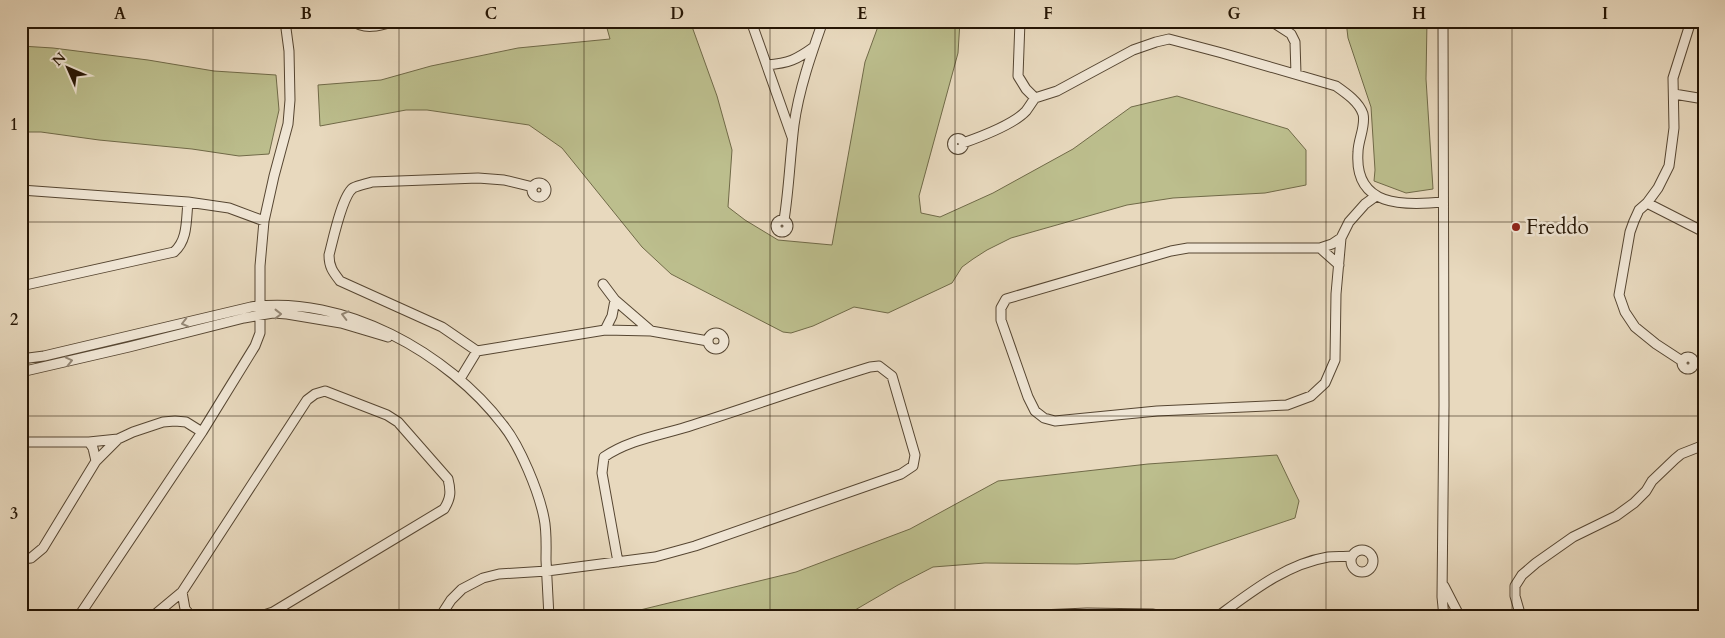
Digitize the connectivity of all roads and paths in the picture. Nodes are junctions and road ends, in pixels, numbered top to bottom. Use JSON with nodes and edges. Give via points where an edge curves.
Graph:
{"nodes":[{"id":1,"x":226,"y":21,"type":"edge"},
{"id":2,"x":235,"y":21,"type":"edge"},
{"id":3,"x":284,"y":21,"type":"edge"},
{"id":4,"x":353,"y":21,"type":"edge"},
{"id":5,"x":396,"y":21,"type":"edge"},
{"id":6,"x":751,"y":21,"type":"edge"},
{"id":7,"x":823,"y":21,"type":"edge"},
{"id":8,"x":1020,"y":21,"type":"edge"},
{"id":9,"x":1271,"y":21,"type":"edge"},
{"id":10,"x":1443,"y":21,"type":"edge"},
{"id":11,"x":1691,"y":21,"type":"edge"},
{"id":12,"x":814,"y":47,"type":"junction"},
{"id":13,"x":767,"y":65,"type":"junction"},
{"id":14,"x":1296,"y":74,"type":"junction"},
{"id":15,"x":1674,"y":94,"type":"junction"},
{"id":16,"x":1035,"y":98,"type":"junction"},
{"id":17,"x":1704,"y":99,"type":"edge"},
{"id":18,"x":793,"y":139,"type":"junction"},
{"id":19,"x":963,"y":143,"type":"dead end"},
{"id":20,"x":532,"y":186,"type":"dead end"},
{"id":21,"x":21,"y":190,"type":"edge"},
{"id":22,"x":1376,"y":196,"type":"junction"},
{"id":23,"x":188,"y":202,"type":"junction"},
{"id":24,"x":1444,"y":202,"type":"junction"},
{"id":25,"x":1647,"y":203,"type":"junction"},
{"id":26,"x":784,"y":220,"type":"dead end"},
{"id":27,"x":264,"y":221,"type":"junction"},
{"id":28,"x":1704,"y":232,"type":"edge"},
{"id":29,"x":1341,"y":238,"type":"junction"},
{"id":30,"x":1320,"y":248,"type":"junction"},
{"id":31,"x":1339,"y":265,"type":"junction"},
{"id":32,"x":603,"y":284,"type":"dead end"},
{"id":33,"x":21,"y":286,"type":"edge"},
{"id":34,"x":615,"y":300,"type":"junction"},
{"id":35,"x":259,"y":310,"type":"junction"},
{"id":36,"x":605,"y":330,"type":"junction"},
{"id":37,"x":651,"y":331,"type":"junction"},
{"id":38,"x":708,"y":341,"type":"dead end"},
{"id":39,"x":477,"y":352,"type":"junction"},
{"id":40,"x":21,"y":359,"type":"edge"},
{"id":41,"x":1682,"y":361,"type":"dead end"},
{"id":42,"x":21,"y":372,"type":"edge"},
{"id":43,"x":460,"y":379,"type":"junction"},
{"id":44,"x":202,"y":432,"type":"junction"},
{"id":45,"x":118,"y":439,"type":"junction"},
{"id":46,"x":21,"y":442,"type":"edge"},
{"id":47,"x":89,"y":442,"type":"junction"},
{"id":48,"x":1704,"y":445,"type":"edge"},
{"id":49,"x":96,"y":461,"type":"junction"},
{"id":50,"x":1351,"y":556,"type":"dead end"},
{"id":51,"x":21,"y":559,"type":"edge"},
{"id":52,"x":618,"y":562,"type":"junction"},
{"id":53,"x":547,"y":571,"type":"junction"},
{"id":54,"x":1443,"y":584,"type":"junction"},
{"id":55,"x":182,"y":592,"type":"junction"},
{"id":56,"x":80,"y":615,"type":"edge"},
{"id":57,"x":1444,"y":615,"type":"edge"},
{"id":58,"x":152,"y":617,"type":"edge"},
{"id":59,"x":192,"y":617,"type":"edge"},
{"id":60,"x":258,"y":617,"type":"edge"},
{"id":61,"x":440,"y":617,"type":"edge"},
{"id":62,"x":549,"y":617,"type":"edge"},
{"id":63,"x":992,"y":617,"type":"edge"},
{"id":64,"x":1169,"y":617,"type":"edge"},
{"id":65,"x":1217,"y":617,"type":"edge"},
{"id":66,"x":1427,"y":617,"type":"edge"},
{"id":67,"x":1460,"y":617,"type":"edge"},
{"id":68,"x":1521,"y":617,"type":"edge"}],
"edges":[{"from":1,"to":2,"type":"street"},
{"from":3,"to":27,"type":"street","via":[[289,51],[288,124]]},
{"from":4,"to":5,"type":"street","via":[[371,27]]},
{"from":6,"to":13,"type":"street"},
{"from":7,"to":12,"type":"street"},
{"from":8,"to":16,"type":"street","via":[[1018,76]]},
{"from":9,"to":14,"type":"street","via":[[1291,34],[1295,42]]},
{"from":10,"to":24,"type":"street"},
{"from":11,"to":15,"type":"street","via":[[1673,78]]},
{"from":12,"to":13,"type":"street","via":[[796,60]]},
{"from":12,"to":18,"type":"street","via":[[802,85]]},
{"from":13,"to":18,"type":"street"},
{"from":14,"to":16,"type":"street","via":[[1169,39],[1133,50],[1057,91]]},
{"from":14,"to":22,"type":"street","via":[[1336,86],[1353,99],[1362,114],[1357,166],[1364,184]]},
{"from":15,"to":17,"type":"street"},
{"from":15,"to":25,"type":"street","via":[[1671,160]]},
{"from":16,"to":19,"type":"street","via":[[1025,112],[1010,122]]},
{"from":18,"to":26,"type":"street"},
{"from":20,"to":39,"type":"street","via":[[478,178],[372,182],[353,189],[346,197],[329,255],[329,264],[340,281],[442,326]]},
{"from":21,"to":23,"type":"street"},
{"from":22,"to":24,"type":"street","via":[[1399,204]]},
{"from":22,"to":29,"type":"street","via":[[1349,222]]},
{"from":23,"to":27,"type":"street","via":[[229,208]]},
{"from":23,"to":33,"type":"street","via":[[184,240],[174,252]]},
{"from":24,"to":54,"type":"street"},
{"from":25,"to":28,"type":"street"},
{"from":25,"to":41,"type":"street","via":[[1639,210],[1630,232],[1619,295],[1635,327]]},
{"from":27,"to":35,"type":"street"},
{"from":29,"to":30,"type":"street"},
{"from":29,"to":31,"type":"street"},
{"from":30,"to":31,"type":"street"},
{"from":30,"to":31,"type":"street","via":[[1179,250],[1006,299],[1001,308],[1001,320],[1035,412],[1055,421],[1157,411],[1287,405],[1311,396],[1325,383],[1335,360]]},
{"from":32,"to":34,"type":"street"},
{"from":34,"to":36,"type":"street"},
{"from":34,"to":37,"type":"street"},
{"from":35,"to":40,"type":"street","one_way":true},
{"from":42,"to":35,"type":"street","one_way":true,"via":[[129,348]]},
{"from":35,"to":43,"type":"street","via":[[286,304],[351,317],[405,342]]},
{"from":35,"to":44,"type":"street","via":[[260,333],[255,346]]},
{"from":36,"to":37,"type":"street"},
{"from":36,"to":39,"type":"street"},
{"from":37,"to":38,"type":"street"},
{"from":39,"to":43,"type":"street"},
{"from":43,"to":53,"type":"street","via":[[505,426],[522,459],[544,519]]},
{"from":44,"to":45,"type":"street","via":[[186,422],[174,421]]},
{"from":44,"to":56,"type":"street"},
{"from":45,"to":47,"type":"street"},
{"from":45,"to":49,"type":"street"},
{"from":46,"to":47,"type":"street"},
{"from":47,"to":49,"type":"street"},
{"from":48,"to":68,"type":"street","via":[[1681,454],[1622,512],[1573,537],[1522,575],[1515,586]]},
{"from":49,"to":51,"type":"street","via":[[43,548],[30,558]]},
{"from":50,"to":65,"type":"street","via":[[1300,564],[1265,583]]},
{"from":52,"to":52,"type":"street","via":[[602,473],[604,457],[615,449],[870,367],[879,366],[892,376],[915,455],[913,466],[901,474],[695,546],[655,557]]},
{"from":52,"to":53,"type":"street"},
{"from":53,"to":61,"type":"street","via":[[482,578],[462,589]]},
{"from":53,"to":62,"type":"street"},
{"from":54,"to":57,"type":"street"},
{"from":54,"to":67,"type":"street"},
{"from":55,"to":58,"type":"street"},
{"from":55,"to":59,"type":"street","via":[[185,609]]},
{"from":55,"to":60,"type":"street","via":[[307,400],[326,392],[398,422],[448,479],[451,490],[444,509],[273,612]]},
{"from":57,"to":66,"type":"street"},
{"from":63,"to":64,"type":"street","via":[[1087,613]]}]}
